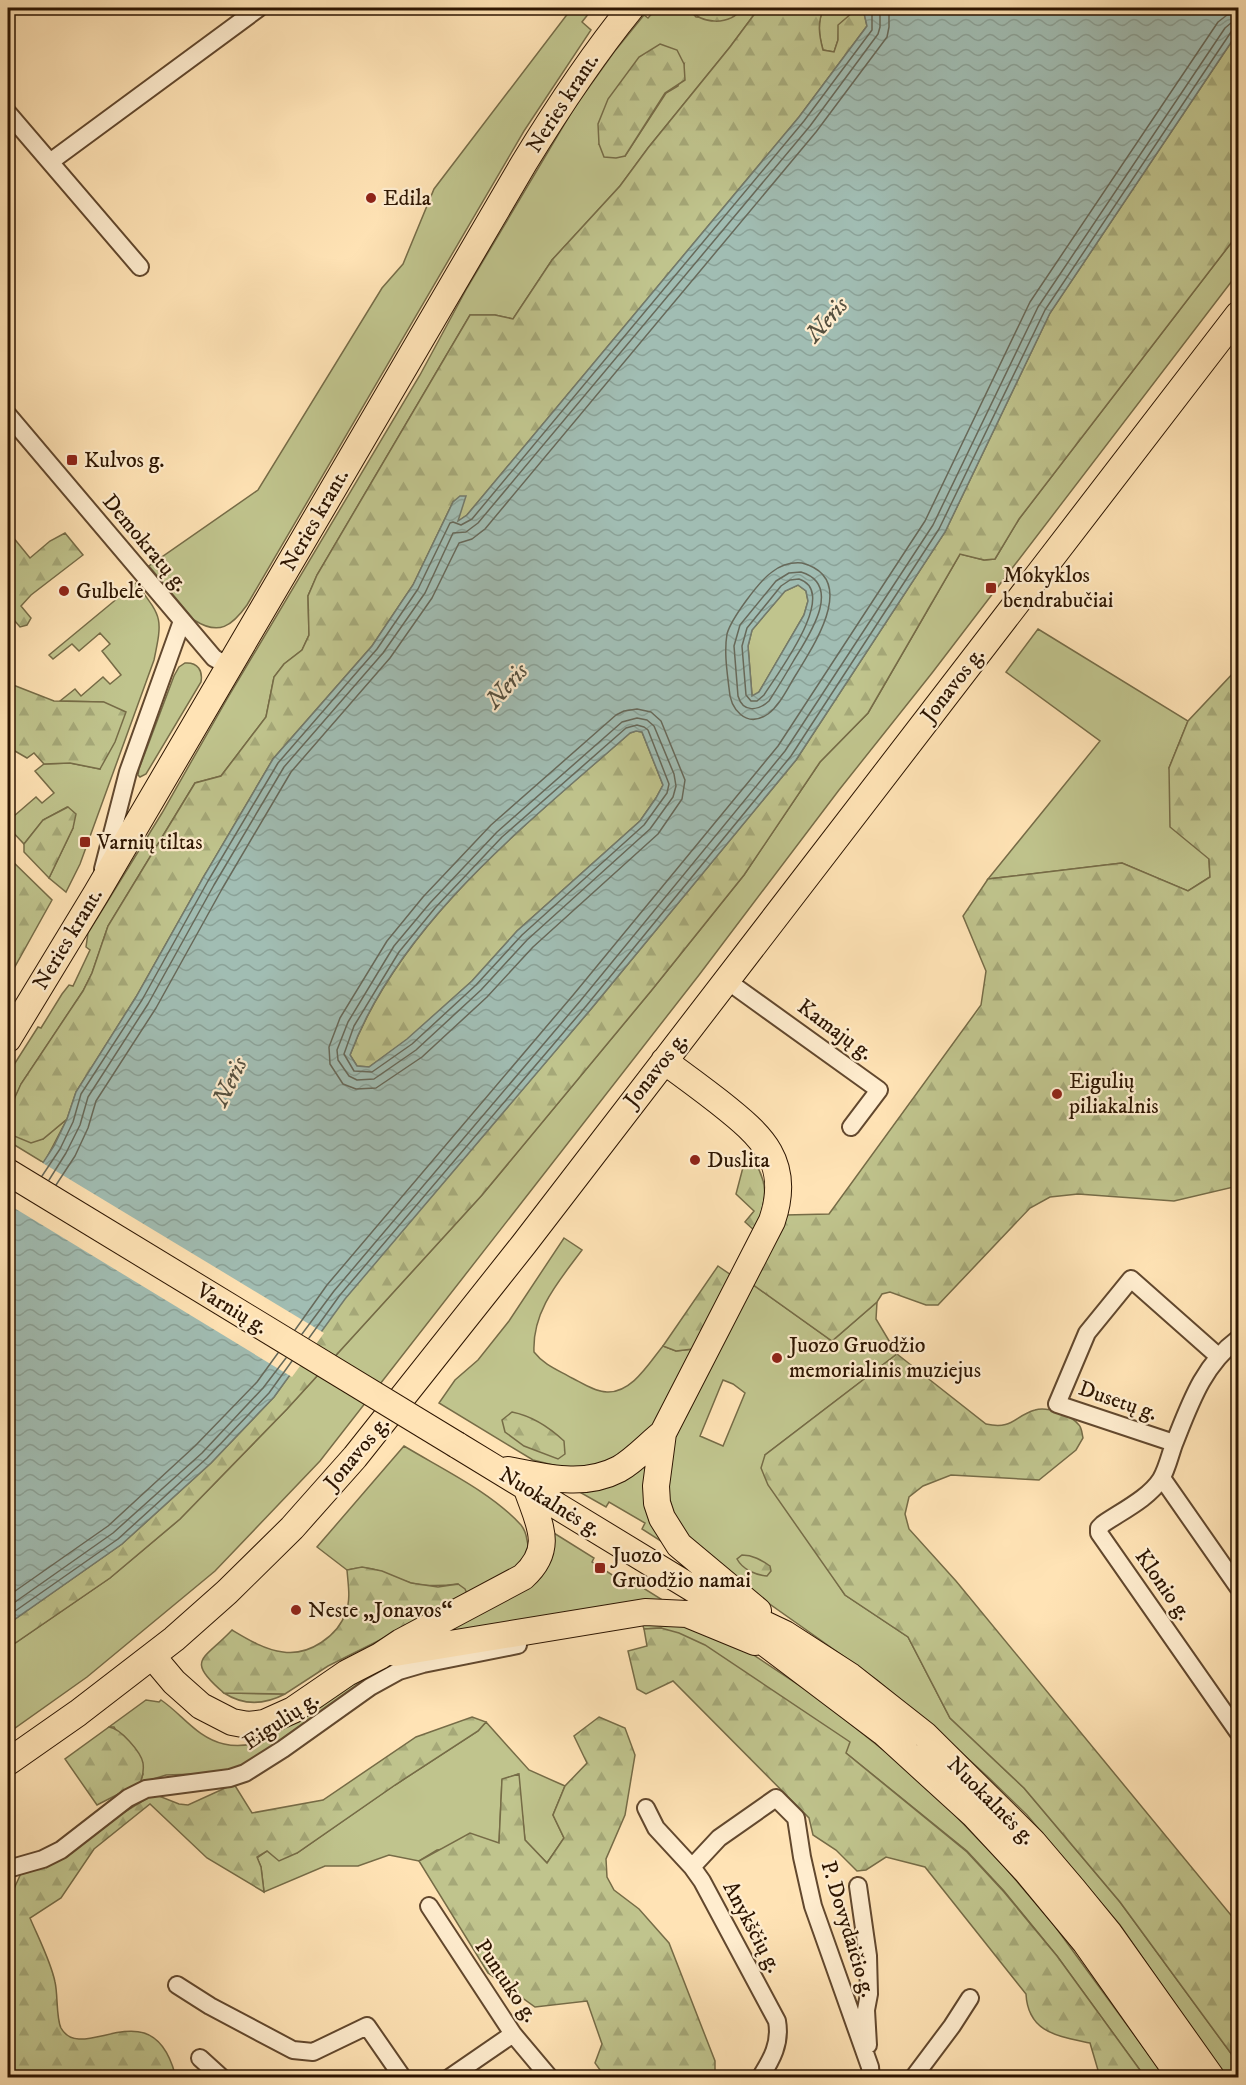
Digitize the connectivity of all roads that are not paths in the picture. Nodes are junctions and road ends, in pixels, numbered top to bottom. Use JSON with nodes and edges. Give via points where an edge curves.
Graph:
{"nodes":[{"id":1,"x":259,"y":8,"type":"edge"},
{"id":2,"x":631,"y":8,"type":"edge"},
{"id":3,"x":8,"y":113,"type":"edge"},
{"id":4,"x":50,"y":162,"type":"junction"},
{"id":5,"x":140,"y":267,"type":"dead end"},
{"id":6,"x":1239,"y":315,"type":"edge"},
{"id":7,"x":8,"y":415,"type":"edge"},
{"id":8,"x":182,"y":621,"type":"junction"},
{"id":9,"x":230,"y":667,"type":"junction"},
{"id":10,"x":96,"y":894,"type":"junction"},
{"id":11,"x":726,"y":980,"type":"junction"},
{"id":12,"x":8,"y":1039,"type":"edge"},
{"id":13,"x":664,"y":1061,"type":"junction"},
{"id":14,"x":851,"y":1128,"type":"dead end"},
{"id":15,"x":8,"y":1172,"type":"edge"},
{"id":16,"x":1239,"y":1339,"type":"edge"},
{"id":17,"x":1218,"y":1356,"type":"junction"},
{"id":18,"x":663,"y":1433,"type":"junction"},
{"id":19,"x":1174,"y":1443,"type":"junction"},
{"id":20,"x":457,"y":1445,"type":"joint"},
{"id":21,"x":492,"y":1467,"type":"junction"},
{"id":22,"x":1162,"y":1478,"type":"junction"},
{"id":23,"x":527,"y":1489,"type":"junction"},
{"id":24,"x":1239,"y":1587,"type":"edge"},
{"id":25,"x":649,"y":1624,"type":"dead end"},
{"id":26,"x":590,"y":1627,"type":"junction"},
{"id":27,"x":779,"y":1642,"type":"junction"},
{"id":28,"x":153,"y":1656,"type":"junction"},
{"id":29,"x":380,"y":1656,"type":"junction"},
{"id":30,"x":1239,"y":1732,"type":"edge"},
{"id":31,"x":8,"y":1762,"type":"edge"},
{"id":32,"x":646,"y":1808,"type":"dead end"},
{"id":33,"x":692,"y":1867,"type":"junction"},
{"id":34,"x":8,"y":1869,"type":"edge"},
{"id":35,"x":858,"y":1886,"type":"dead end"},
{"id":36,"x":429,"y":1906,"type":"dead end"},
{"id":37,"x":177,"y":1985,"type":"dead end"},
{"id":38,"x":970,"y":1998,"type":"dead end"},
{"id":39,"x":513,"y":2034,"type":"junction"},
{"id":40,"x":200,"y":2058,"type":"dead end"},
{"id":41,"x":870,"y":2072,"type":"edge"},
{"id":42,"x":222,"y":2078,"type":"edge"},
{"id":43,"x":403,"y":2078,"type":"edge"},
{"id":44,"x":449,"y":2078,"type":"edge"},
{"id":45,"x":550,"y":2078,"type":"edge"},
{"id":46,"x":760,"y":2078,"type":"edge"},
{"id":47,"x":913,"y":2078,"type":"edge"},
{"id":48,"x":1181,"y":2078,"type":"edge"},
{"id":49,"x":1212,"y":2078,"type":"edge"}],
"edges":[{"from":1,"to":4,"type":"street"},
{"from":2,"to":9,"type":"main road","name":"Neries krant.","via":[[595,53],[536,143]]},
{"from":3,"to":4,"type":"street"},
{"from":4,"to":5,"type":"street"},
{"from":6,"to":11,"type":"main road","name":"Jonavos g."},
{"from":7,"to":8,"type":"street","name":"Demokratų g."},
{"from":8,"to":9,"type":"street","name":"Demokratų g.","via":[[214,658]]},
{"from":8,"to":10,"type":"street","via":[[128,772]]},
{"from":9,"to":10,"type":"main road","name":"Neries krant."},
{"from":10,"to":12,"type":"main road","name":"Neries krant."},
{"from":11,"to":13,"type":"main road","name":"Jonavos g."},
{"from":11,"to":14,"type":"street","name":"Kamajų g.","via":[[879,1090]]},
{"from":13,"to":18,"type":"main road","via":[[761,1138],[773,1161],[779,1192],[772,1221]]},
{"from":13,"to":28,"type":"main road","name":"Jonavos g.","via":[[348,1465],[243,1576]]},
{"from":15,"to":20,"type":"main road","name":"Varnių g.","bridge":true},
{"from":16,"to":17,"type":"street"},
{"from":17,"to":19,"type":"street","via":[[1204,1376]]},
{"from":17,"to":19,"type":"street","name":"Dusetų g.","via":[[1131,1279],[1087,1333],[1057,1404]]},
{"from":18,"to":21,"type":"main road","via":[[621,1468],[592,1478],[564,1480]]},
{"from":18,"to":27,"type":"main road","via":[[656,1486],[665,1524],[679,1545]]},
{"from":19,"to":22,"type":"street"},
{"from":20,"to":21,"type":"main road","name":"Nuokalnės g."},
{"from":21,"to":23,"type":"main road","name":"Nuokalnės g."},
{"from":22,"to":24,"type":"street"},
{"from":22,"to":30,"type":"street","name":"Klonio g.","via":[[1146,1495],[1103,1524],[1099,1533]]},
{"from":23,"to":27,"type":"main road","name":"Nuokalnės g."},
{"from":23,"to":29,"type":"main road","via":[[543,1542],[532,1569]]},
{"from":25,"to":26,"type":"street","name":"Eigulių g."},
{"from":26,"to":27,"type":"main road","via":[[645,1612],[687,1614]]},
{"from":26,"to":29,"type":"main road"},
{"from":26,"to":34,"type":"street","name":"Eigulių g.","via":[[399,1671],[245,1773],[146,1789],[128,1798],[61,1850]]},
{"from":27,"to":48,"type":"main road","name":"Nuokalnės g.","via":[[974,1815],[1027,1872],[1085,1942]]},
{"from":27,"to":49,"type":"main road","name":"Nuokalnės g.","via":[[850,1676],[925,1736],[1033,1842],[1108,1933]]},
{"from":28,"to":29,"type":"main road","via":[[201,1706],[232,1722],[248,1725],[274,1720]]},
{"from":28,"to":31,"type":"main road","name":"Jonavos g."},
{"from":32,"to":33,"type":"street","name":"Anykščių g.","via":[[656,1828]]},
{"from":33,"to":41,"type":"street","name":"P. Dovydaičio g.","via":[[719,1838],[776,1798],[796,1818],[813,1906]]},
{"from":33,"to":46,"type":"street","name":"Anykščių g.","via":[[777,2021],[778,2044]]},
{"from":35,"to":41,"type":"street","via":[[868,1956]]},
{"from":36,"to":39,"type":"street","name":"Puntuko g."},
{"from":37,"to":43,"type":"street","via":[[293,2050],[313,2052],[367,2026]]},
{"from":38,"to":47,"type":"street"},
{"from":39,"to":44,"type":"street"},
{"from":39,"to":45,"type":"street","name":"Puntuko g."},
{"from":40,"to":42,"type":"street"}]}
